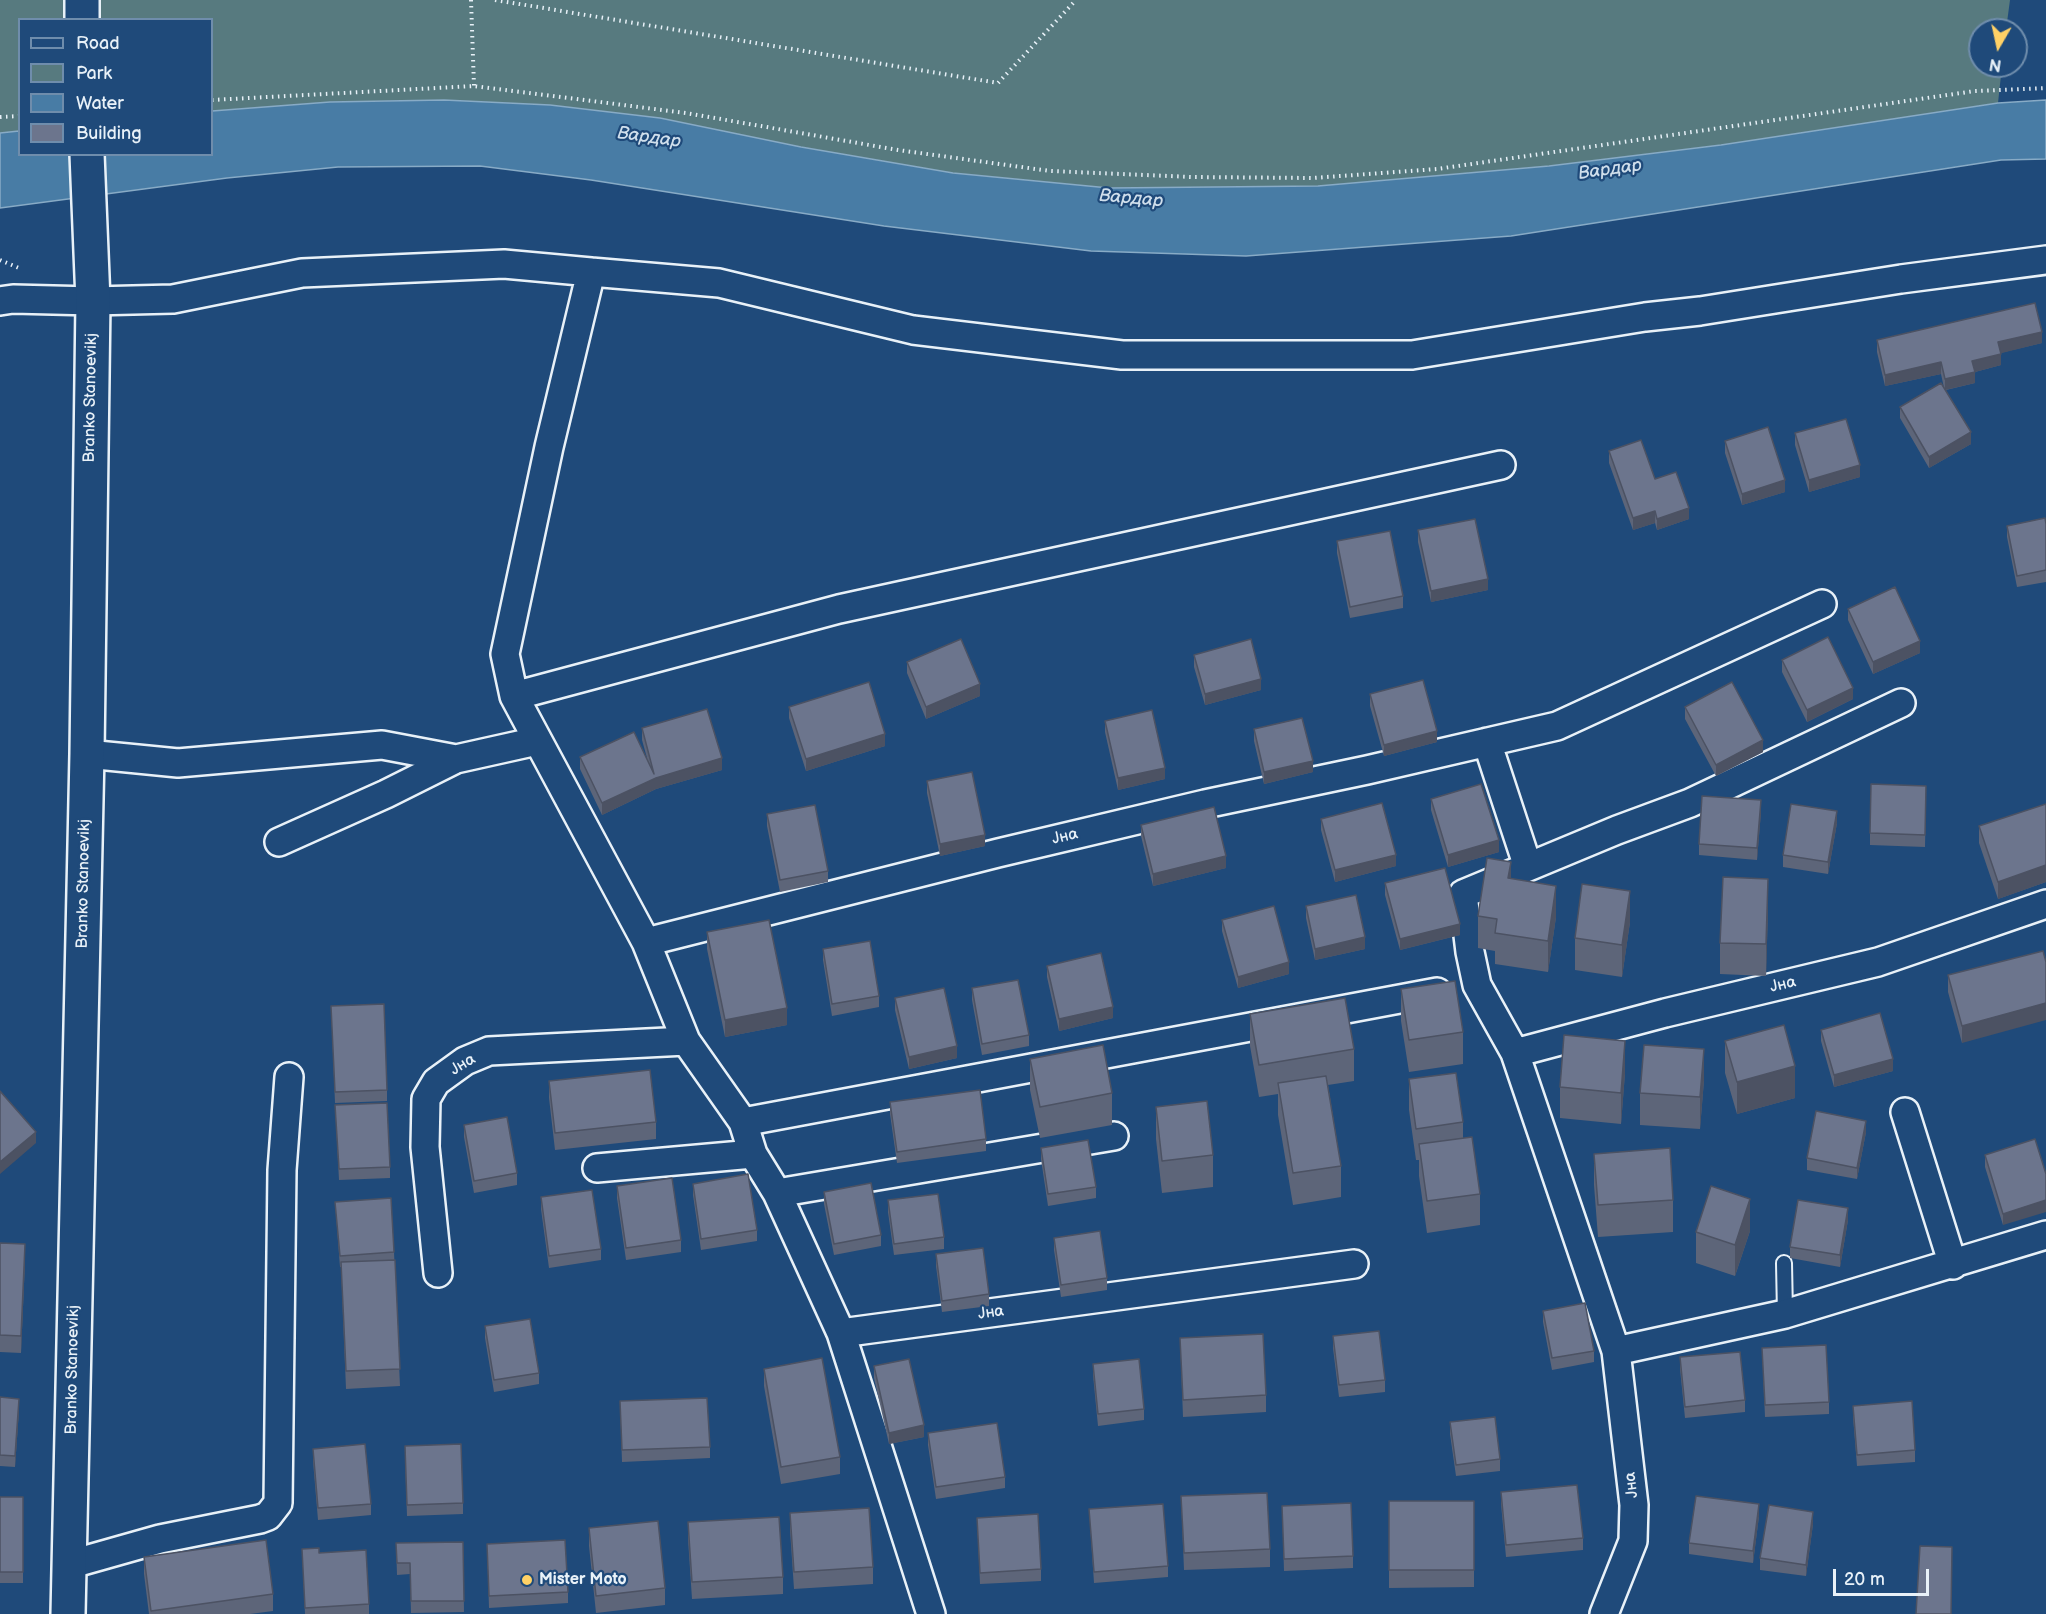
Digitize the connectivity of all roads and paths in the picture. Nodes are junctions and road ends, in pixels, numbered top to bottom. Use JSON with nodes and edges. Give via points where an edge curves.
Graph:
{"nodes":[{"id":1,"x":82,"y":0,"type":"edge"},
{"id":2,"x":471,"y":0,"type":"edge"},
{"id":3,"x":495,"y":0,"type":"edge"},
{"id":4,"x":1076,"y":0,"type":"edge"},
{"id":5,"x":82,"y":18,"type":"edge"},
{"id":6,"x":474,"y":86,"type":"junction"},
{"id":7,"x":2046,"y":88,"type":"edge"},
{"id":8,"x":213,"y":100,"type":"edge"},
{"id":9,"x":18,"y":116,"type":"edge"},
{"id":10,"x":0,"y":117,"type":"edge"},
{"id":11,"x":87,"y":156,"type":"edge"},
{"id":12,"x":2046,"y":260,"type":"edge"},
{"id":13,"x":591,"y":272,"type":"junction"},
{"id":14,"x":0,"y":301,"type":"edge"},
{"id":15,"x":93,"y":301,"type":"junction"},
{"id":16,"x":1501,"y":465,"type":"dead end"},
{"id":17,"x":1822,"y":604,"type":"dead end"},
{"id":18,"x":514,"y":696,"type":"junction"},
{"id":19,"x":1901,"y":703,"type":"dead end"},
{"id":20,"x":537,"y":741,"type":"junction"},
{"id":21,"x":1487,"y":742,"type":"junction"},
{"id":22,"x":87,"y":754,"type":"junction"},
{"id":23,"x":456,"y":759,"type":"junction"},
{"id":24,"x":279,"y":842,"type":"dead end"},
{"id":25,"x":1528,"y":867,"type":"junction"},
{"id":26,"x":2046,"y":904,"type":"edge"},
{"id":27,"x":646,"y":942,"type":"junction"},
{"id":28,"x":1477,"y":985,"type":"junction"},
{"id":29,"x":686,"y":1041,"type":"junction"},
{"id":30,"x":1515,"y":1053,"type":"junction"},
{"id":31,"x":289,"y":1077,"type":"dead end"},
{"id":32,"x":1905,"y":1112,"type":"dead end"},
{"id":33,"x":742,"y":1122,"type":"junction"},
{"id":34,"x":1114,"y":1136,"type":"edge"},
{"id":35,"x":753,"y":1154,"type":"junction"},
{"id":36,"x":597,"y":1168,"type":"dead end"},
{"id":37,"x":777,"y":1193,"type":"junction"},
{"id":38,"x":2046,"y":1235,"type":"edge"},
{"id":39,"x":1784,"y":1263,"type":"dead end"},
{"id":40,"x":1354,"y":1264,"type":"dead end"},
{"id":41,"x":1953,"y":1265,"type":"junction"},
{"id":42,"x":438,"y":1273,"type":"dead end"},
{"id":43,"x":1785,"y":1314,"type":"junction"},
{"id":44,"x":841,"y":1333,"type":"junction"},
{"id":45,"x":1616,"y":1351,"type":"junction"},
{"id":46,"x":68,"y":1565,"type":"junction"},
{"id":47,"x":68,"y":1614,"type":"edge"},
{"id":48,"x":931,"y":1614,"type":"edge"},
{"id":49,"x":1604,"y":1614,"type":"edge"}],
"edges":[{"from":1,"to":5,"type":"street"},
{"from":2,"to":6,"type":"path"},
{"from":3,"to":4,"type":"path","via":[[998,83]]},
{"from":6,"to":7,"type":"path","via":[[686,113],[898,150],[1050,171],[1302,178],[1437,169],[1975,91]]},
{"from":6,"to":8,"type":"path"},
{"from":9,"to":10,"type":"path"},
{"from":11,"to":15,"type":"street","name":"Branko Stanoevikj"},
{"from":12,"to":13,"type":"street","via":[[1634,319],[1412,356],[1122,355],[913,330],[719,283]]},
{"from":13,"to":15,"type":"street","via":[[504,264],[302,273],[173,299]]},
{"from":13,"to":18,"type":"street","via":[[505,654]]},
{"from":14,"to":15,"type":"street"},
{"from":15,"to":22,"type":"street","name":"Branko Stanoevikj"},
{"from":16,"to":18,"type":"street","via":[[839,609]]},
{"from":17,"to":21,"type":"street","name":"Јна","via":[[1557,726]]},
{"from":18,"to":20,"type":"street"},
{"from":19,"to":25,"type":"street","name":"Јна","via":[[1690,803]]},
{"from":20,"to":23,"type":"street"},
{"from":20,"to":27,"type":"street"},
{"from":21,"to":25,"type":"street"},
{"from":21,"to":27,"type":"street","name":"Јна","via":[[998,853]]},
{"from":22,"to":23,"type":"street","via":[[178,763],[382,745]]},
{"from":22,"to":46,"type":"street","name":"Branko Stanoevikj"},
{"from":23,"to":24,"type":"street"},
{"from":25,"to":28,"type":"street","name":"Јна","via":[[1463,894]]},
{"from":26,"to":30,"type":"street","name":"Јна","via":[[1878,962]]},
{"from":27,"to":29,"type":"street"},
{"from":28,"to":30,"type":"street","name":"Јна"},
{"from":28,"to":33,"type":"street"},
{"from":29,"to":33,"type":"street"},
{"from":29,"to":42,"type":"street","name":"Јна","via":[[489,1052],[465,1061],[436,1082],[426,1099],[424,1147]]},
{"from":30,"to":45,"type":"street","name":"Јна"},
{"from":31,"to":46,"type":"street","via":[[282,1170],[278,1503],[268,1516],[260,1519],[160,1539]]},
{"from":32,"to":41,"type":"street"},
{"from":33,"to":35,"type":"street"},
{"from":34,"to":37,"type":"street"},
{"from":35,"to":36,"type":"street"},
{"from":35,"to":37,"type":"street"},
{"from":37,"to":44,"type":"street"},
{"from":38,"to":41,"type":"street"},
{"from":39,"to":43,"type":"lane"},
{"from":40,"to":44,"type":"street","name":"Јна"},
{"from":41,"to":43,"type":"street"},
{"from":43,"to":45,"type":"street"},
{"from":44,"to":48,"type":"street"},
{"from":45,"to":49,"type":"street","name":"Јна","via":[[1634,1505],[1633,1541]]},
{"from":46,"to":47,"type":"street","name":"Branko Stanoevikj"}]}
